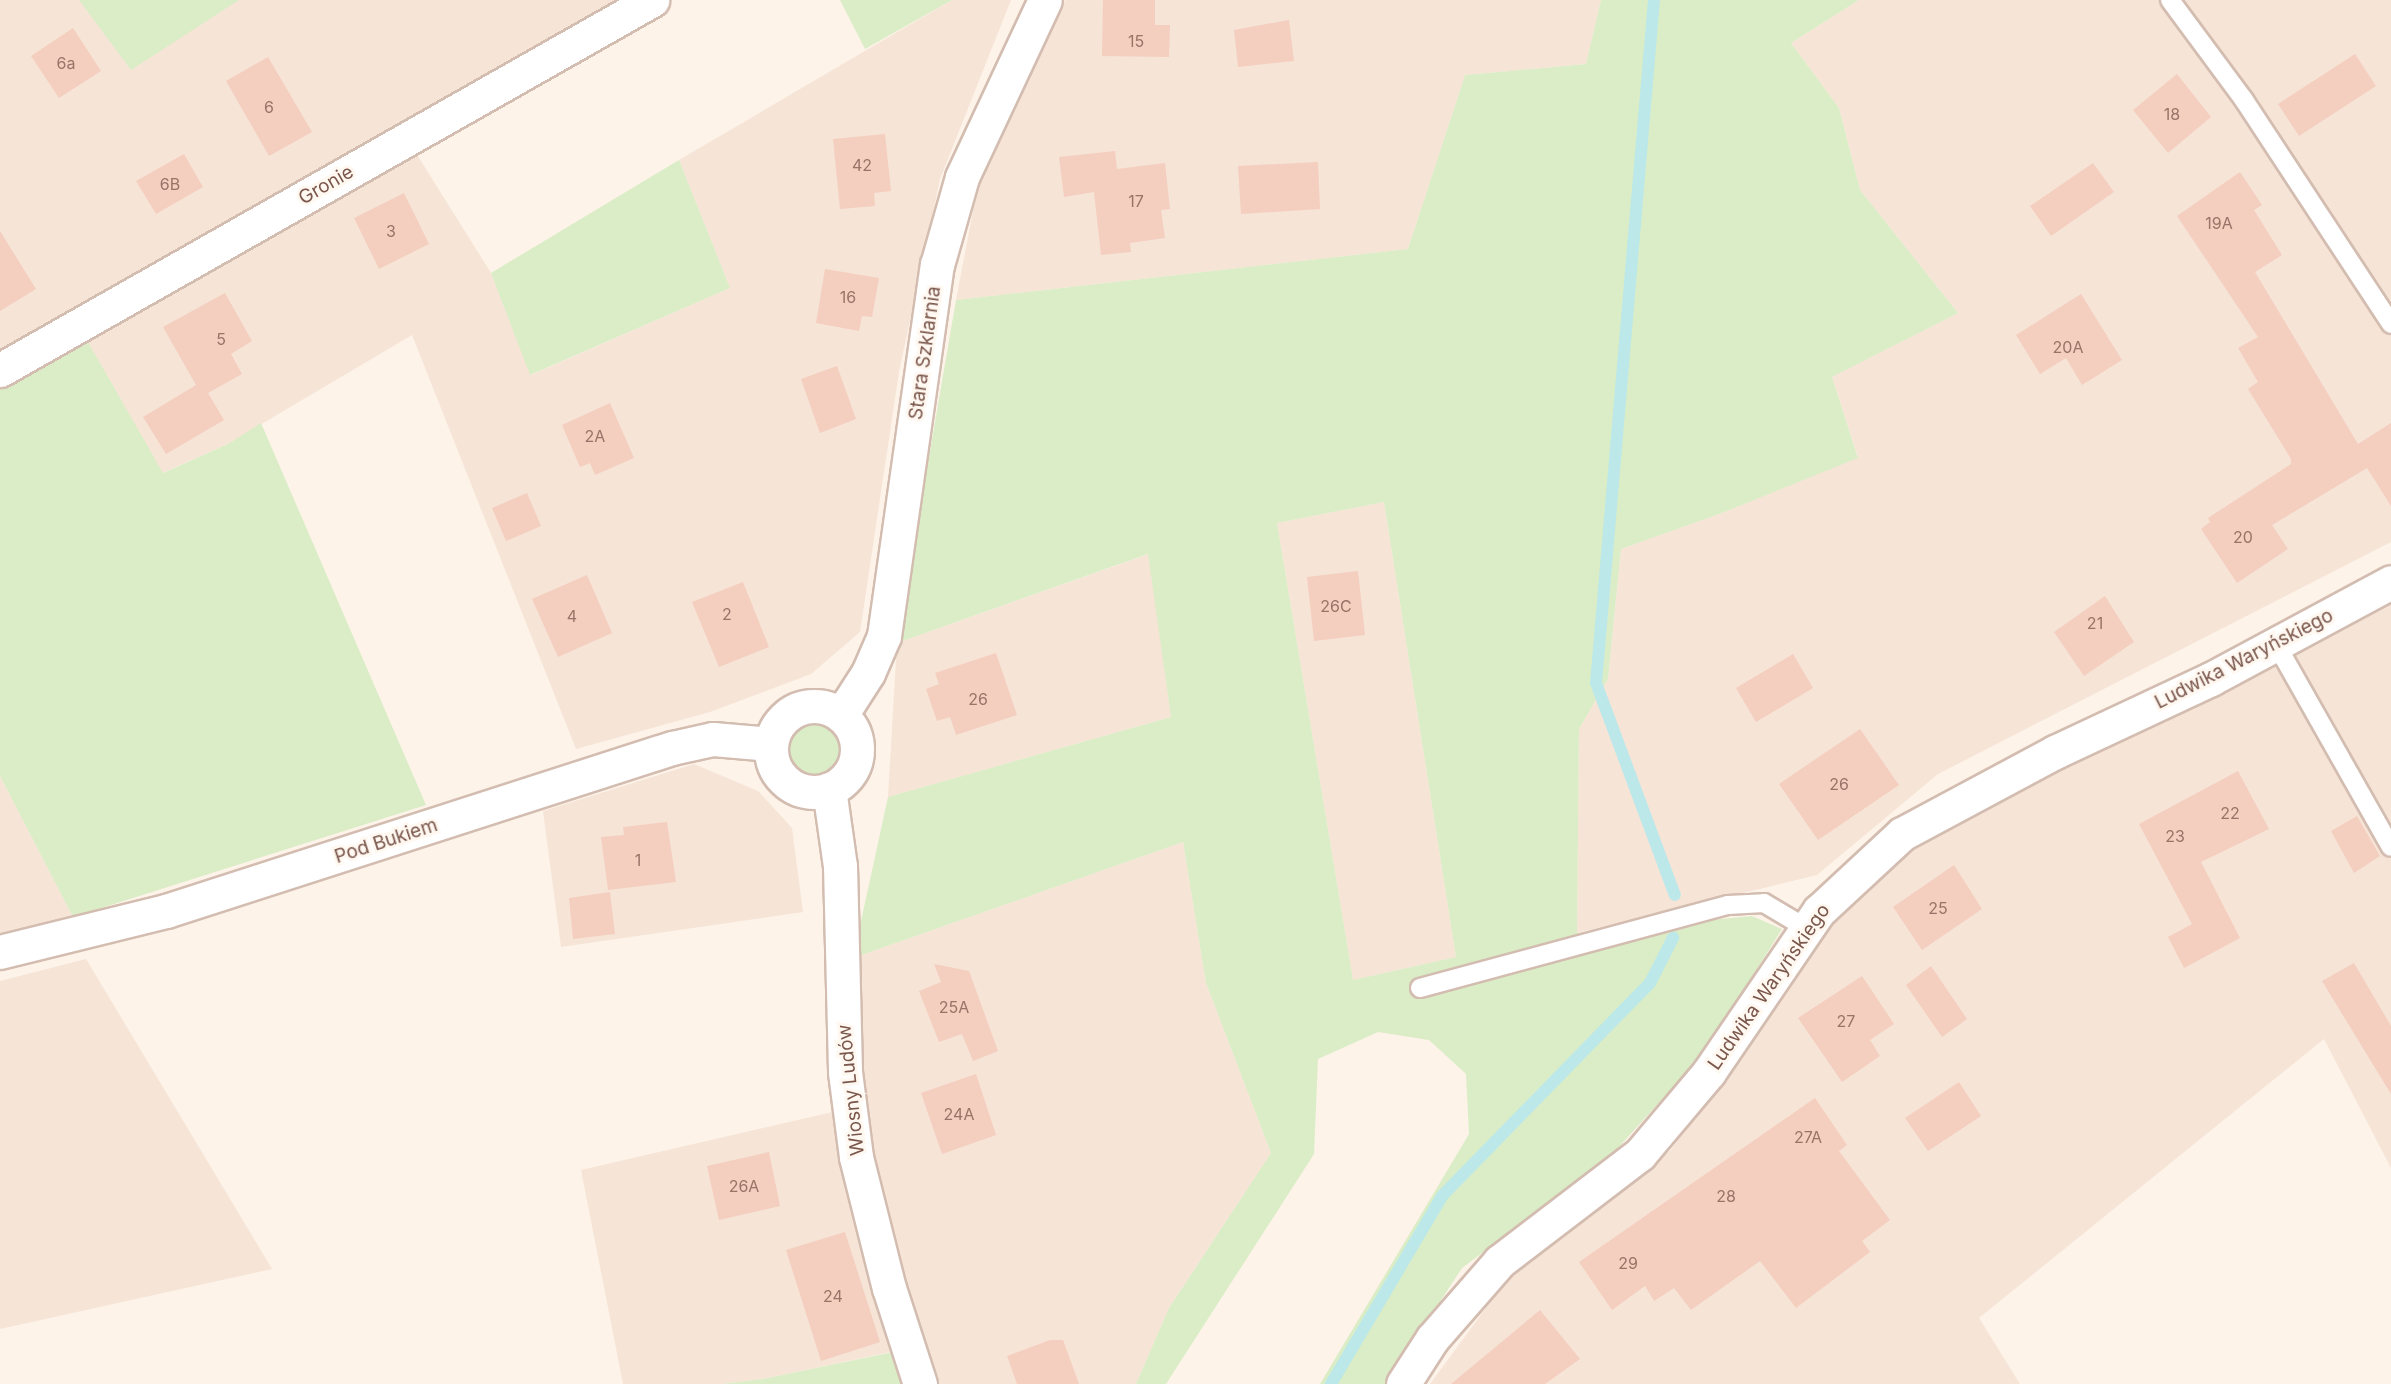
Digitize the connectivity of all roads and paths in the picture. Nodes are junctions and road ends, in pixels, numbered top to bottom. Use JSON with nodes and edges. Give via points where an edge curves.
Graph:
{"nodes":[{"id":1,"x":652,"y":0,"type":"edge"},
{"id":2,"x":1045,"y":0,"type":"edge"},
{"id":3,"x":2170,"y":0,"type":"edge"},
{"id":4,"x":2391,"y":324,"type":"edge"},
{"id":5,"x":0,"y":370,"type":"edge"},
{"id":6,"x":2391,"y":582,"type":"edge"},
{"id":7,"x":2276,"y":644,"type":"junction"},
{"id":8,"x":841,"y":715,"type":"junction"},
{"id":9,"x":771,"y":744,"type":"junction"},
{"id":10,"x":829,"y":789,"type":"junction"},
{"id":11,"x":2391,"y":847,"type":"edge"},
{"id":12,"x":1806,"y":928,"type":"junction"},
{"id":13,"x":0,"y":952,"type":"edge"},
{"id":14,"x":1420,"y":988,"type":"dead end"},
{"id":15,"x":920,"y":1384,"type":"edge"},
{"id":16,"x":1404,"y":1384,"type":"edge"}],
"edges":[{"from":1,"to":5,"type":"street","name":"Gronie"},
{"from":2,"to":8,"type":"street","name":"Stara Szklarnia","via":[[962,177],[937,265],[884,636],[868,673]]},
{"from":3,"to":4,"type":"lane","via":[[2244,100]]},
{"from":6,"to":7,"type":"street","name":"Ludwika Waryńskiego"},
{"from":7,"to":11,"type":"lane"},
{"from":7,"to":12,"type":"street","name":"Ludwika Waryńskiego","via":[[2055,752],[1902,834]]},
{"from":8,"to":9,"type":"street","via":[[817,706],[792,712],[782,720]]},
{"from":8,"to":10,"type":"street","via":[[856,736],[855,762],[850,774]]},
{"from":9,"to":10,"type":"street","via":[[775,765],[788,782],[815,792]]},
{"from":9,"to":13,"type":"street","name":"Pod Bukiem","via":[[713,739],[672,748],[166,911]]},
{"from":10,"to":15,"type":"street","name":"Wiosny Ludów","via":[[840,866],[845,1072],[856,1157],[889,1288]]},
{"from":12,"to":14,"type":"lane","via":[[1764,903],[1728,905]]},
{"from":12,"to":16,"type":"street","name":"Ludwika Waryńskiego","via":[[1709,1072],[1640,1154],[1500,1261],[1433,1339]]}]}
